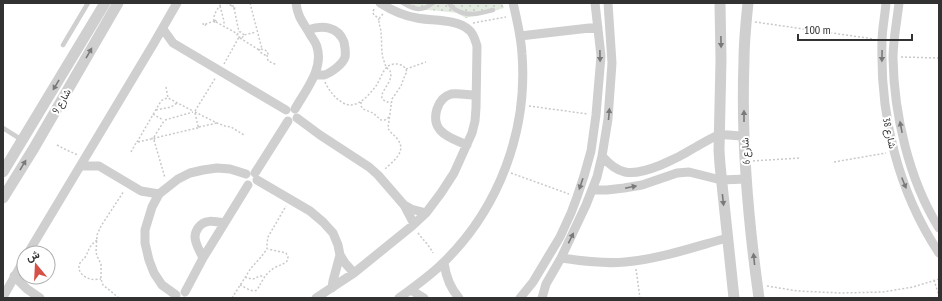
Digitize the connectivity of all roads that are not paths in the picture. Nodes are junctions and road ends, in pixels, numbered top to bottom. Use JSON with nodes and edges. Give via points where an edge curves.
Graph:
{"nodes":[{"id":1,"x":88,"y":3,"type":"edge"},
{"id":2,"x":104,"y":3,"type":"edge"},
{"id":3,"x":118,"y":3,"type":"edge"},
{"id":4,"x":177,"y":3,"type":"edge"},
{"id":5,"x":296,"y":3,"type":"edge"},
{"id":6,"x":432,"y":3,"type":"edge"},
{"id":7,"x":449,"y":3,"type":"edge"},
{"id":8,"x":513,"y":3,"type":"edge"},
{"id":9,"x":595,"y":3,"type":"edge"},
{"id":10,"x":608,"y":3,"type":"edge"},
{"id":11,"x":720,"y":3,"type":"edge"},
{"id":12,"x":748,"y":3,"type":"edge"},
{"id":13,"x":886,"y":3,"type":"edge"},
{"id":14,"x":899,"y":3,"type":"edge"},
{"id":15,"x":405,"y":4,"type":"edge"},
{"id":16,"x":377,"y":6,"type":"edge"},
{"id":17,"x":493,"y":10,"type":"dead end"},
{"id":18,"x":404,"y":14,"type":"junction"},
{"id":19,"x":163,"y":28,"type":"junction"},
{"id":20,"x":598,"y":28,"type":"junction"},
{"id":21,"x":308,"y":30,"type":"junction"},
{"id":22,"x":520,"y":36,"type":"junction"},
{"id":23,"x":154,"y":43,"type":"junction"},
{"id":24,"x":173,"y":43,"type":"junction"},
{"id":25,"x":63,"y":45,"type":"dead end"},
{"id":26,"x":315,"y":75,"type":"junction"},
{"id":27,"x":476,"y":96,"type":"junction"},
{"id":28,"x":293,"y":112,"type":"junction"},
{"id":29,"x":3,"y":128,"type":"edge"},
{"id":30,"x":720,"y":135,"type":"junction"},
{"id":31,"x":744,"y":136,"type":"junction"},
{"id":32,"x":23,"y":140,"type":"junction"},
{"id":33,"x":467,"y":145,"type":"junction"},
{"id":34,"x":34,"y":148,"type":"junction"},
{"id":35,"x":88,"y":153,"type":"junction"},
{"id":36,"x":602,"y":156,"type":"junction"},
{"id":37,"x":81,"y":166,"type":"junction"},
{"id":38,"x":99,"y":166,"type":"junction"},
{"id":39,"x":3,"y":172,"type":"edge"},
{"id":40,"x":253,"y":176,"type":"junction"},
{"id":41,"x":746,"y":179,"type":"junction"},
{"id":42,"x":721,"y":180,"type":"junction"},
{"id":43,"x":592,"y":190,"type":"junction"},
{"id":44,"x":141,"y":191,"type":"junction"},
{"id":45,"x":159,"y":194,"type":"junction"},
{"id":46,"x":3,"y":198,"type":"edge"},
{"id":47,"x":404,"y":205,"type":"junction"},
{"id":48,"x":152,"y":208,"type":"junction"},
{"id":49,"x":426,"y":213,"type":"junction"},
{"id":50,"x":224,"y":223,"type":"junction"},
{"id":51,"x":413,"y":225,"type":"junction"},
{"id":52,"x":939,"y":228,"type":"edge"},
{"id":53,"x":727,"y":238,"type":"junction"},
{"id":54,"x":33,"y":245,"type":"edge"},
{"id":55,"x":939,"y":253,"type":"edge"},
{"id":56,"x":340,"y":255,"type":"junction"},
{"id":57,"x":203,"y":258,"type":"junction"},
{"id":58,"x":561,"y":258,"type":"junction"},
{"id":59,"x":444,"y":263,"type":"junction"},
{"id":60,"x":16,"y":273,"type":"edge"},
{"id":61,"x":354,"y":273,"type":"junction"},
{"id":62,"x":14,"y":276,"type":"junction"},
{"id":63,"x":8,"y":288,"type":"junction"},
{"id":64,"x":332,"y":288,"type":"junction"},
{"id":65,"x":27,"y":289,"type":"junction"},
{"id":66,"x":410,"y":290,"type":"junction"},
{"id":67,"x":187,"y":295,"type":"edge"},
{"id":68,"x":3,"y":297,"type":"edge"},
{"id":69,"x":175,"y":297,"type":"edge"},
{"id":70,"x":40,"y":298,"type":"edge"},
{"id":71,"x":316,"y":298,"type":"edge"},
{"id":72,"x":399,"y":298,"type":"edge"},
{"id":73,"x":424,"y":298,"type":"edge"},
{"id":74,"x":459,"y":298,"type":"edge"},
{"id":75,"x":520,"y":298,"type":"edge"},
{"id":76,"x":542,"y":298,"type":"edge"},
{"id":77,"x":734,"y":298,"type":"edge"},
{"id":78,"x":759,"y":298,"type":"edge"}],
"edges":[{"from":1,"to":25,"type":"lane"},
{"from":2,"to":32,"type":"street","name":"شارع 9","one_way":true},
{"from":34,"to":3,"type":"street","name":"شارع 9","one_way":true},
{"from":4,"to":19,"type":"street"},
{"from":5,"to":21,"type":"street","via":[[300,21]]},
{"from":6,"to":15,"type":"lane","via":[[424,9],[415,9]]},
{"from":7,"to":17,"type":"lane","via":[[462,14],[472,15]]},
{"from":8,"to":22,"type":"street"},
{"from":9,"to":20,"type":"street"},
{"from":36,"to":10,"type":"street","one_way":true,"via":[[608,119],[612,62]]},
{"from":11,"to":30,"type":"street","one_way":true},
{"from":31,"to":12,"type":"street","name":"شارع 6","one_way":true,"via":[[744,61]]},
{"from":13,"to":55,"type":"street","name":"شارع 38","one_way":true,"via":[[882,40],[883,85],[889,130],[901,177],[924,228]]},
{"from":52,"to":14,"type":"street","name":"شارع 38","one_way":true,"via":[[925,203],[905,147],[895,86],[894,57]]},
{"from":15,"to":18,"type":"lane"},
{"from":16,"to":18,"type":"street"},
{"from":18,"to":27,"type":"street","via":[[461,25],[469,30],[476,46]]},
{"from":19,"to":23,"type":"street"},
{"from":19,"to":24,"type":"street"},
{"from":20,"to":22,"type":"street"},
{"from":20,"to":75,"type":"street","one_way":true,"via":[[600,56],[596,115],[591,151],[584,176],[560,237],[533,282]]},
{"from":21,"to":26,"type":"street","via":[[318,52]]},
{"from":21,"to":26,"type":"street","via":[[330,28],[342,38],[345,47],[345,58],[339,66],[332,72]]},
{"from":22,"to":59,"type":"street","via":[[523,88],[512,149],[485,211]]},
{"from":23,"to":24,"type":"street"},
{"from":23,"to":35,"type":"street"},
{"from":24,"to":28,"type":"street"},
{"from":26,"to":28,"type":"street"},
{"from":27,"to":33,"type":"street","via":[[472,133]]},
{"from":27,"to":33,"type":"street","via":[[452,94],[439,104],[436,115],[440,131]]},
{"from":28,"to":40,"type":"street","via":[[284,112],[288,122]]},
{"from":28,"to":47,"type":"street","via":[[320,135],[369,167]]},
{"from":29,"to":32,"type":"lane"},
{"from":30,"to":31,"type":"street"},
{"from":30,"to":36,"type":"street","via":[[661,165],[631,173],[616,169]]},
{"from":30,"to":42,"type":"street"},
{"from":31,"to":41,"type":"street","name":"شارع 6"},
{"from":32,"to":34,"type":"street"},
{"from":32,"to":39,"type":"street","name":"شارع 9"},
{"from":33,"to":49,"type":"street","via":[[454,173]]},
{"from":46,"to":34,"type":"street","name":"شارع 9","one_way":true},
{"from":35,"to":37,"type":"street"},
{"from":35,"to":38,"type":"street"},
{"from":36,"to":43,"type":"street"},
{"from":37,"to":38,"type":"street"},
{"from":37,"to":54,"type":"street"},
{"from":38,"to":44,"type":"street"},
{"from":40,"to":45,"type":"street","via":[[230,169],[203,170],[178,179]]},
{"from":40,"to":50,"type":"street","via":[[244,180],[248,185]]},
{"from":40,"to":56,"type":"street","via":[[324,222],[333,233]]},
{"from":41,"to":42,"type":"street"},
{"from":78,"to":41,"type":"street","name":"شارع 6","one_way":true},
{"from":43,"to":42,"type":"street","one_way":true,"via":[[642,185],[689,172]]},
{"from":42,"to":53,"type":"street","one_way":true},
{"from":58,"to":43,"type":"street","one_way":true},
{"from":44,"to":45,"type":"street"},
{"from":44,"to":48,"type":"street"},
{"from":45,"to":48,"type":"street"},
{"from":47,"to":49,"type":"street"},
{"from":47,"to":51,"type":"street"},
{"from":48,"to":69,"type":"street","via":[[144,230],[149,260],[162,285]]},
{"from":49,"to":51,"type":"street"},
{"from":50,"to":57,"type":"street"},
{"from":50,"to":57,"type":"street","via":[[206,222],[196,231],[196,244]]},
{"from":51,"to":61,"type":"street"},
{"from":53,"to":58,"type":"street","via":[[636,261],[602,263]]},
{"from":53,"to":77,"type":"street"},
{"from":56,"to":61,"type":"street"},
{"from":56,"to":64,"type":"street"},
{"from":57,"to":67,"type":"street"},
{"from":58,"to":76,"type":"street","via":[[546,284]]},
{"from":59,"to":66,"type":"street"},
{"from":59,"to":74,"type":"street","via":[[450,287]]},
{"from":60,"to":62,"type":"street"},
{"from":61,"to":64,"type":"street"},
{"from":62,"to":63,"type":"street"},
{"from":62,"to":65,"type":"street"},
{"from":63,"to":65,"type":"street"},
{"from":63,"to":68,"type":"street"},
{"from":64,"to":71,"type":"street"},
{"from":65,"to":70,"type":"street"},
{"from":66,"to":72,"type":"street"},
{"from":66,"to":73,"type":"street"},
{"from":67,"to":69,"type":"street","via":[[180,291]]}]}
